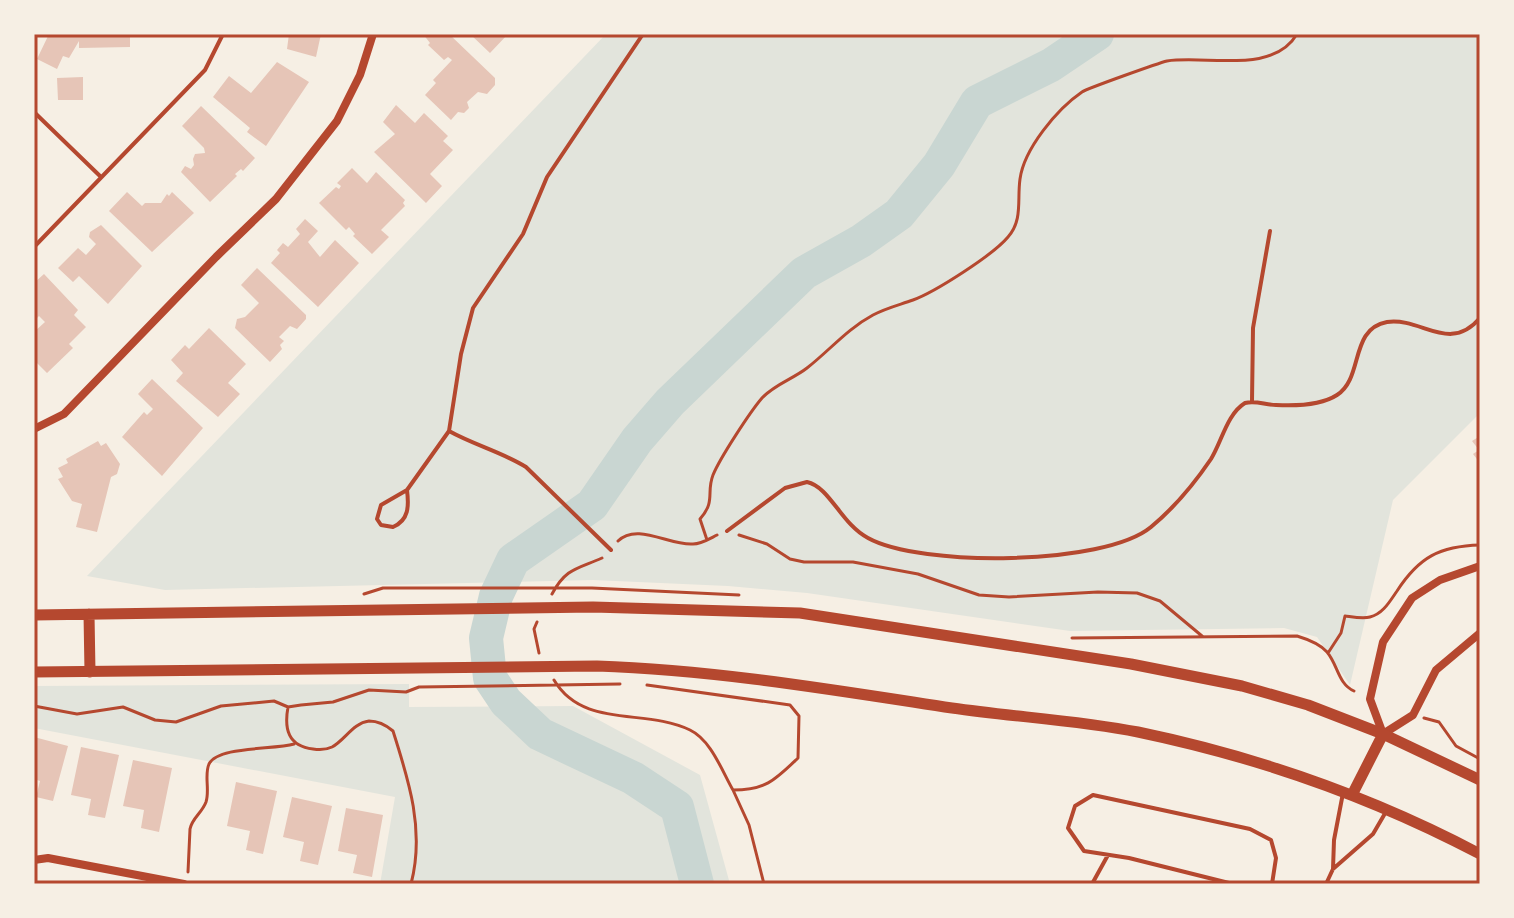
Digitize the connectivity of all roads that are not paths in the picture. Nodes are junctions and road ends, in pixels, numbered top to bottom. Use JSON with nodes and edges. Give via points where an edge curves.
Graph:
{"nodes":[{"id":1,"x":223,"y":34,"type":"edge"},
{"id":2,"x":373,"y":34,"type":"edge"},
{"id":3,"x":643,"y":34,"type":"edge"},
{"id":4,"x":34,"y":112,"type":"edge"},
{"id":5,"x":101,"y":177,"type":"junction"},
{"id":6,"x":1270,"y":231,"type":"dead end"},
{"id":7,"x":34,"y":247,"type":"edge"},
{"id":8,"x":1480,"y":318,"type":"edge"},
{"id":9,"x":1252,"y":401,"type":"junction"},
{"id":10,"x":34,"y":429,"type":"edge"},
{"id":11,"x":449,"y":431,"type":"junction"},
{"id":12,"x":407,"y":490,"type":"junction"},
{"id":13,"x":727,"y":531,"type":"road end"},
{"id":14,"x":611,"y":550,"type":"dead end"},
{"id":15,"x":1480,"y":566,"type":"edge"},
{"id":16,"x":89,"y":614,"type":"junction"},
{"id":17,"x":34,"y":615,"type":"edge"},
{"id":18,"x":1480,"y":633,"type":"edge"},
{"id":19,"x":34,"y":672,"type":"edge"},
{"id":20,"x":90,"y":672,"type":"junction"},
{"id":21,"x":1383,"y":734,"type":"junction"},
{"id":22,"x":1480,"y":780,"type":"edge"},
{"id":23,"x":1348,"y":793,"type":"junction"},
{"id":24,"x":1387,"y":809,"type":"junction"},
{"id":25,"x":1480,"y":854,"type":"edge"},
{"id":26,"x":1108,"y":855,"type":"junction"},
{"id":27,"x":34,"y":860,"type":"edge"},
{"id":28,"x":1333,"y":869,"type":"junction"},
{"id":29,"x":184,"y":884,"type":"edge"},
{"id":30,"x":1092,"y":884,"type":"edge"},
{"id":31,"x":1233,"y":884,"type":"edge"},
{"id":32,"x":1272,"y":884,"type":"edge"},
{"id":33,"x":1326,"y":884,"type":"edge"}],
"edges":[{"from":1,"to":5,"type":"lane","via":[[205,70]]},
{"from":2,"to":10,"type":"street","via":[[337,121],[276,199],[64,414]]},
{"from":3,"to":11,"type":"lane","via":[[547,177],[523,234],[473,308]]},
{"from":4,"to":5,"type":"lane"},
{"from":5,"to":7,"type":"lane"},
{"from":6,"to":9,"type":"lane","via":[[1253,328]]},
{"from":8,"to":9,"type":"lane","via":[[1464,332],[1452,334],[1382,323],[1363,340],[1349,381],[1335,396],[1299,405]]},
{"from":9,"to":13,"type":"lane","via":[[1235,411],[1211,458],[1170,510],[1146,531],[1112,546],[1011,558],[902,551],[862,535],[825,492],[807,482],[785,488]]},
{"from":11,"to":12,"type":"lane"},
{"from":11,"to":14,"type":"lane","via":[[513,459]]},
{"from":12,"to":12,"type":"lane","via":[[381,505],[381,525],[393,527],[403,521]]},
{"from":15,"to":21,"type":"street","via":[[1440,580],[1412,598],[1383,642],[1370,699]]},
{"from":16,"to":17,"type":"main road"},
{"from":16,"to":20,"type":"main road"},
{"from":16,"to":21,"type":"main road","via":[[593,607],[800,613],[1242,686]]},
{"from":18,"to":21,"type":"street","via":[[1436,670],[1413,715]]},
{"from":19,"to":20,"type":"main road"},
{"from":20,"to":23,"type":"main road","via":[[655,668],[1109,727],[1208,748]]},
{"from":21,"to":22,"type":"main road"},
{"from":21,"to":23,"type":"main road"},
{"from":23,"to":24,"type":"main road"},
{"from":23,"to":28,"type":"lane","via":[[1334,840]]},
{"from":24,"to":25,"type":"main road"},
{"from":24,"to":28,"type":"lane","via":[[1373,834]]},
{"from":26,"to":30,"type":"lane"},
{"from":26,"to":31,"type":"lane"},
{"from":26,"to":32,"type":"lane","via":[[1084,851],[1068,828],[1075,806],[1093,795],[1250,829],[1271,840],[1276,858]]},
{"from":27,"to":29,"type":"street","via":[[48,858]]},
{"from":28,"to":33,"type":"lane"}]}
